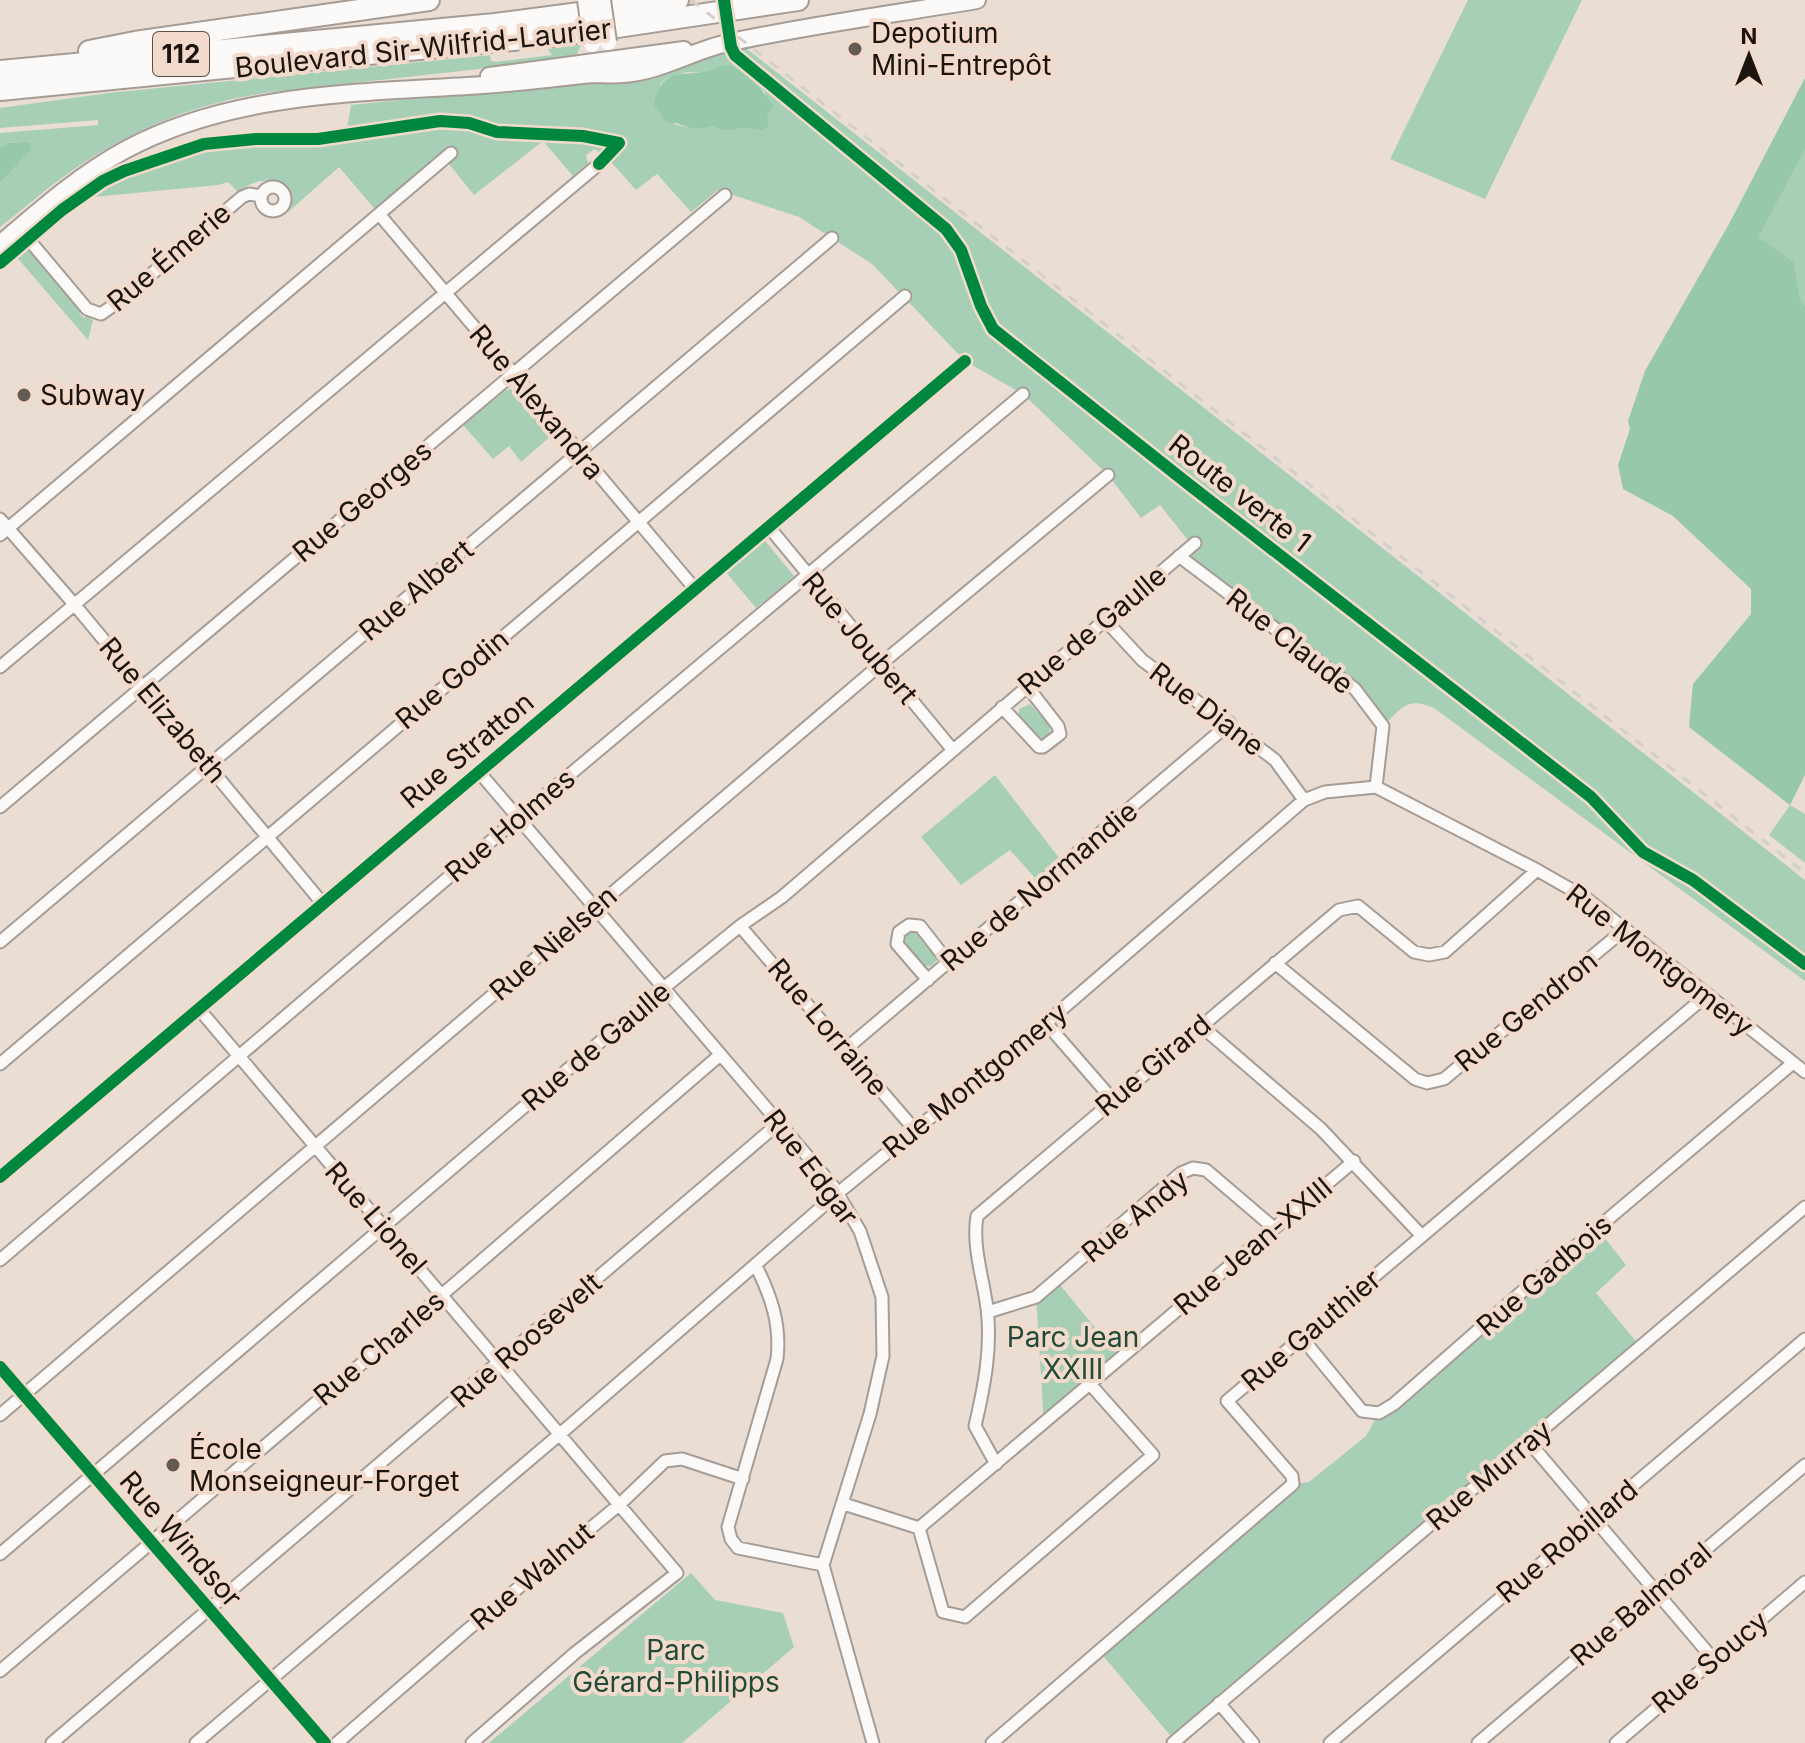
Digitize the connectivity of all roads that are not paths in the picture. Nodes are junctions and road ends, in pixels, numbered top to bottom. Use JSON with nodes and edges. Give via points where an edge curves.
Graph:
{"nodes":[{"id":1,"x":429,"y":0,"type":"edge"},
{"id":2,"x":586,"y":0,"type":"edge"},
{"id":3,"x":602,"y":0,"type":"edge"},
{"id":4,"x":678,"y":0,"type":"edge"},
{"id":5,"x":798,"y":0,"type":"edge"},
{"id":6,"x":977,"y":0,"type":"edge"},
{"id":7,"x":600,"y":43,"type":"junction"},
{"id":8,"x":603,"y":67,"type":"junction"},
{"id":9,"x":0,"y":70,"type":"edge"},
{"id":10,"x":123,"y":78,"type":"junction"},
{"id":11,"x":0,"y":90,"type":"edge"},
{"id":12,"x":0,"y":103,"type":"edge"},
{"id":13,"x":451,"y":153,"type":"dead end"},
{"id":14,"x":599,"y":164,"type":"dead end"},
{"id":15,"x":725,"y":195,"type":"dead end"},
{"id":16,"x":261,"y":196,"type":"dead end"},
{"id":17,"x":379,"y":214,"type":"junction"},
{"id":18,"x":19,"y":228,"type":"junction"},
{"id":19,"x":832,"y":238,"type":"dead end"},
{"id":20,"x":0,"y":244,"type":"edge"},
{"id":21,"x":445,"y":293,"type":"junction"},
{"id":22,"x":905,"y":296,"type":"dead end"},
{"id":23,"x":965,"y":361,"type":"dead end"},
{"id":24,"x":513,"y":372,"type":"junction"},
{"id":25,"x":1023,"y":394,"type":"dead end"},
{"id":26,"x":579,"y":452,"type":"junction"},
{"id":27,"x":1108,"y":475,"type":"dead end"},
{"id":28,"x":638,"y":522,"type":"junction"},
{"id":29,"x":3,"y":527,"type":"edge"},
{"id":30,"x":769,"y":527,"type":"junction"},
{"id":31,"x":1195,"y":543,"type":"dead end"},
{"id":32,"x":1179,"y":556,"type":"junction"},
{"id":33,"x":807,"y":575,"type":"junction"},
{"id":34,"x":695,"y":589,"type":"junction"},
{"id":35,"x":74,"y":604,"type":"junction"},
{"id":36,"x":1106,"y":621,"type":"junction"},
{"id":37,"x":881,"y":664,"type":"junction"},
{"id":38,"x":0,"y":667,"type":"edge"},
{"id":39,"x":1027,"y":686,"type":"junction"},
{"id":40,"x":144,"y":687,"type":"junction"},
{"id":41,"x":1002,"y":707,"type":"junction"},
{"id":42,"x":1230,"y":723,"type":"junction"},
{"id":43,"x":952,"y":749,"type":"junction"},
{"id":44,"x":209,"y":766,"type":"junction"},
{"id":45,"x":479,"y":772,"type":"junction"},
{"id":46,"x":1376,"y":787,"type":"junction"},
{"id":47,"x":1304,"y":800,"type":"junction"},
{"id":48,"x":0,"y":807,"type":"edge"},
{"id":49,"x":518,"y":818,"type":"junction"},
{"id":50,"x":267,"y":836,"type":"junction"},
{"id":51,"x":1537,"y":870,"type":"junction"},
{"id":52,"x":323,"y":904,"type":"junction"},
{"id":53,"x":595,"y":907,"type":"junction"},
{"id":54,"x":740,"y":926,"type":"junction"},
{"id":55,"x":1624,"y":930,"type":"junction"},
{"id":56,"x":0,"y":942,"type":"edge"},
{"id":57,"x":948,"y":962,"type":"junction"},
{"id":58,"x":1275,"y":963,"type":"junction"},
{"id":59,"x":928,"y":980,"type":"junction"},
{"id":60,"x":662,"y":988,"type":"junction"},
{"id":61,"x":1707,"y":995,"type":"junction"},
{"id":62,"x":199,"y":1009,"type":"junction"},
{"id":63,"x":1046,"y":1023,"type":"junction"},
{"id":64,"x":1200,"y":1025,"type":"junction"},
{"id":65,"x":847,"y":1048,"type":"junction"},
{"id":66,"x":720,"y":1055,"type":"junction"},
{"id":67,"x":239,"y":1058,"type":"junction"},
{"id":68,"x":1793,"y":1063,"type":"junction"},
{"id":69,"x":0,"y":1064,"type":"edge"},
{"id":70,"x":1805,"y":1072,"type":"edge"},
{"id":71,"x":1112,"y":1099,"type":"junction"},
{"id":72,"x":779,"y":1123,"type":"junction"},
{"id":73,"x":914,"y":1129,"type":"junction"},
{"id":74,"x":315,"y":1147,"type":"junction"},
{"id":75,"x":1354,"y":1161,"type":"junction"},
{"id":76,"x":0,"y":1177,"type":"edge"},
{"id":77,"x":838,"y":1193,"type":"junction"},
{"id":78,"x":1805,"y":1207,"type":"edge"},
{"id":79,"x":385,"y":1226,"type":"junction"},
{"id":80,"x":1274,"y":1228,"type":"junction"},
{"id":81,"x":1422,"y":1236,"type":"junction"},
{"id":82,"x":0,"y":1260,"type":"edge"},
{"id":83,"x":756,"y":1266,"type":"junction"},
{"id":84,"x":443,"y":1294,"type":"junction"},
{"id":85,"x":988,"y":1312,"type":"junction"},
{"id":86,"x":1302,"y":1338,"type":"junction"},
{"id":87,"x":1805,"y":1339,"type":"edge"},
{"id":88,"x":500,"y":1362,"type":"junction"},
{"id":89,"x":0,"y":1367,"type":"edge"},
{"id":90,"x":1090,"y":1384,"type":"junction"},
{"id":91,"x":24,"y":1394,"type":"junction"},
{"id":92,"x":0,"y":1415,"type":"edge"},
{"id":93,"x":560,"y":1434,"type":"junction"},
{"id":94,"x":1529,"y":1442,"type":"junction"},
{"id":95,"x":996,"y":1464,"type":"junction"},
{"id":96,"x":1805,"y":1465,"type":"edge"},
{"id":97,"x":93,"y":1474,"type":"junction"},
{"id":98,"x":743,"y":1479,"type":"junction"},
{"id":99,"x":620,"y":1504,"type":"junction"},
{"id":100,"x":844,"y":1504,"type":"junction"},
{"id":101,"x":1594,"y":1518,"type":"junction"},
{"id":102,"x":919,"y":1528,"type":"junction"},
{"id":103,"x":151,"y":1542,"type":"junction"},
{"id":104,"x":0,"y":1554,"type":"edge"},
{"id":105,"x":823,"y":1565,"type":"junction"},
{"id":106,"x":1805,"y":1582,"type":"edge"},
{"id":107,"x":1656,"y":1592,"type":"junction"},
{"id":108,"x":210,"y":1608,"type":"junction"},
{"id":109,"x":1714,"y":1660,"type":"junction"},
{"id":110,"x":0,"y":1671,"type":"edge"},
{"id":111,"x":271,"y":1680,"type":"junction"},
{"id":112,"x":1219,"y":1703,"type":"junction"},
{"id":113,"x":52,"y":1743,"type":"edge"},
{"id":114,"x":196,"y":1743,"type":"edge"},
{"id":115,"x":325,"y":1743,"type":"edge"},
{"id":116,"x":337,"y":1743,"type":"edge"},
{"id":117,"x":472,"y":1743,"type":"edge"},
{"id":118,"x":873,"y":1743,"type":"edge"},
{"id":119,"x":992,"y":1743,"type":"edge"},
{"id":120,"x":1173,"y":1743,"type":"edge"},
{"id":121,"x":1253,"y":1743,"type":"edge"},
{"id":122,"x":1330,"y":1743,"type":"edge"},
{"id":123,"x":1478,"y":1743,"type":"edge"},
{"id":124,"x":1616,"y":1743,"type":"edge"}],
"edges":[{"from":1,"to":9,"type":"highway","via":[[135,42]]},
{"from":2,"to":7,"type":"street","bridge":true},
{"from":3,"to":7,"type":"street","bridge":true},
{"from":4,"to":9,"type":"highway","name":"Boulevard Sir-Wilfrid-Laurier","number":"112","via":[[495,24]]},
{"from":5,"to":10,"type":"highway","name":"Boulevard Sir-Wilfrid-Laurier","number":"112","via":[[564,35]]},
{"from":6,"to":8,"type":"street"},
{"from":7,"to":8,"type":"street"},
{"from":8,"to":18,"type":"street","via":[[519,83],[261,104],[192,121],[97,166]]},
{"from":10,"to":11,"type":"highway","name":"Boulevard Sir-Wilfrid-Laurier","number":"112"},
{"from":10,"to":12,"type":"highway"},
{"from":13,"to":17,"type":"street"},
{"from":14,"to":21,"type":"street"},
{"from":15,"to":24,"type":"street","name":"Rue Georges"},
{"from":16,"to":18,"type":"street","name":"Rue Émerie","via":[[242,197],[101,314],[87,309]]},
{"from":17,"to":21,"type":"street","name":"Rue Alexandra"},
{"from":17,"to":29,"type":"street"},
{"from":18,"to":20,"type":"street"},
{"from":19,"to":26,"type":"street","name":"Rue Albert"},
{"from":21,"to":24,"type":"street","name":"Rue Alexandra"},
{"from":21,"to":35,"type":"street"},
{"from":22,"to":28,"type":"street","name":"Rue Godin"},
{"from":23,"to":30,"type":"street","name":"Rue Stratton"},
{"from":24,"to":26,"type":"street","name":"Rue Alexandra"},
{"from":24,"to":40,"type":"street","name":"Rue Georges"},
{"from":25,"to":33,"type":"street","name":"Rue Holmes"},
{"from":26,"to":28,"type":"street","name":"Rue Alexandra"},
{"from":26,"to":44,"type":"street","name":"Rue Albert"},
{"from":27,"to":37,"type":"street","name":"Rue Nielsen"},
{"from":28,"to":34,"type":"street","name":"Rue Alexandra"},
{"from":28,"to":50,"type":"street","name":"Rue Godin"},
{"from":29,"to":35,"type":"street","name":"Rue Elizabeth"},
{"from":30,"to":33,"type":"street","name":"Rue Joubert"},
{"from":30,"to":34,"type":"street","name":"Rue Stratton"},
{"from":31,"to":32,"type":"street","name":"Rue de Gaulle"},
{"from":32,"to":36,"type":"street","name":"Rue de Gaulle"},
{"from":32,"to":46,"type":"street","name":"Rue Claude","via":[[1355,689],[1383,726]]},
{"from":33,"to":37,"type":"street","name":"Rue Joubert"},
{"from":33,"to":49,"type":"street","name":"Rue Holmes"},
{"from":34,"to":45,"type":"street","name":"Rue Stratton"},
{"from":35,"to":38,"type":"street"},
{"from":35,"to":40,"type":"street","name":"Rue Elizabeth"},
{"from":36,"to":39,"type":"street","name":"Rue de Gaulle"},
{"from":36,"to":42,"type":"street","name":"Rue Diane","via":[[1142,660]]},
{"from":37,"to":43,"type":"street","name":"Rue Joubert"},
{"from":37,"to":53,"type":"street","name":"Rue Nielsen"},
{"from":39,"to":41,"type":"street","name":"Rue de Gaulle"},
{"from":39,"to":41,"type":"street","via":[[1060,734],[1039,747]]},
{"from":40,"to":44,"type":"street","name":"Rue Elizabeth"},
{"from":40,"to":48,"type":"street","name":"Rue Georges"},
{"from":41,"to":43,"type":"street","name":"Rue de Gaulle"},
{"from":42,"to":47,"type":"street","name":"Rue Diane","via":[[1275,760]]},
{"from":42,"to":57,"type":"street","name":"Rue de Normandie"},
{"from":43,"to":54,"type":"street","name":"Rue de Gaulle","via":[[782,897]]},
{"from":44,"to":50,"type":"street","name":"Rue Elizabeth"},
{"from":44,"to":56,"type":"street","name":"Rue Albert"},
{"from":45,"to":49,"type":"street","name":"Rue Edgar"},
{"from":45,"to":52,"type":"street","name":"Rue Stratton"},
{"from":46,"to":47,"type":"street","name":"Rue Montgomery","via":[[1325,792]]},
{"from":46,"to":51,"type":"street","name":"Rue Montgomery"},
{"from":47,"to":63,"type":"street","name":"Rue Montgomery"},
{"from":49,"to":53,"type":"street","name":"Rue Edgar"},
{"from":49,"to":67,"type":"street","name":"Rue Holmes"},
{"from":50,"to":52,"type":"street","name":"Rue Elizabeth"},
{"from":50,"to":69,"type":"street","name":"Rue Godin"},
{"from":51,"to":55,"type":"street","name":"Rue Montgomery","via":[[1586,898]]},
{"from":51,"to":58,"type":"street","name":"Rue Girard","via":[[1445,952],[1414,952],[1358,906],[1339,910]]},
{"from":52,"to":62,"type":"street","name":"Rue Stratton"},
{"from":53,"to":60,"type":"street","name":"Rue Edgar"},
{"from":53,"to":74,"type":"street","name":"Rue Nielsen"},
{"from":54,"to":60,"type":"street","name":"Rue de Gaulle"},
{"from":54,"to":65,"type":"street","name":"Rue Lorraine"},
{"from":55,"to":58,"type":"street","name":"Rue Gendron","via":[[1444,1079],[1427,1083],[1415,1079]]},
{"from":55,"to":61,"type":"street","name":"Rue Montgomery"},
{"from":57,"to":59,"type":"street","name":"Rue de Normandie"},
{"from":57,"to":59,"type":"street","via":[[920,926],[899,932],[897,944]]},
{"from":58,"to":64,"type":"street","name":"Rue Girard"},
{"from":59,"to":65,"type":"street","name":"Rue de Normandie"},
{"from":60,"to":66,"type":"street","name":"Rue Edgar"},
{"from":60,"to":79,"type":"street","name":"Rue de Gaulle"},
{"from":61,"to":68,"type":"street","name":"Rue Montgomery"},
{"from":61,"to":81,"type":"street","name":"Rue Gauthier"},
{"from":62,"to":67,"type":"street","name":"Rue Lionel"},
{"from":62,"to":76,"type":"street","name":"Rue Stratton"},
{"from":63,"to":71,"type":"street"},
{"from":63,"to":73,"type":"street","name":"Rue Montgomery"},
{"from":64,"to":71,"type":"street","name":"Rue Girard"},
{"from":64,"to":75,"type":"street"},
{"from":65,"to":73,"type":"street","name":"Rue Lorraine"},
{"from":66,"to":72,"type":"street","name":"Rue Edgar"},
{"from":66,"to":84,"type":"street","name":"Rue Charles"},
{"from":67,"to":74,"type":"street","name":"Rue Lionel"},
{"from":67,"to":82,"type":"street","name":"Rue Holmes"},
{"from":68,"to":70,"type":"street","name":"Rue Montgomery"},
{"from":68,"to":86,"type":"street","name":"Rue Gadbois","via":[[1379,1413],[1362,1411]]},
{"from":71,"to":85,"type":"street","name":"Rue Girard","via":[[977,1216],[974,1234]]},
{"from":72,"to":77,"type":"street","name":"Rue Edgar"},
{"from":72,"to":88,"type":"street","name":"Rue Roosevelt"},
{"from":73,"to":77,"type":"street","name":"Rue Montgomery"},
{"from":74,"to":79,"type":"street","name":"Rue Lionel"},
{"from":74,"to":91,"type":"street","name":"Rue Nielsen"},
{"from":75,"to":80,"type":"street","name":"Rue Jean-XXIII"},
{"from":75,"to":81,"type":"street"},
{"from":77,"to":83,"type":"street","name":"Rue Montgomery"},
{"from":77,"to":100,"type":"street","name":"Rue Edgar","via":[[860,1231],[882,1297],[883,1356]]},
{"from":78,"to":94,"type":"street","name":"Rue Murray"},
{"from":79,"to":84,"type":"street","name":"Rue Lionel"},
{"from":79,"to":97,"type":"street","name":"Rue de Gaulle"},
{"from":80,"to":85,"type":"street","name":"Rue Andy","via":[[1206,1170],[1193,1168],[1036,1297]]},
{"from":80,"to":90,"type":"street","name":"Rue Jean-XXIII"},
{"from":81,"to":86,"type":"street","name":"Rue Gauthier"},
{"from":83,"to":93,"type":"street","name":"Rue Montgomery"},
{"from":83,"to":98,"type":"street","via":[[771,1296],[779,1343]]},
{"from":84,"to":88,"type":"street","name":"Rue Lionel"},
{"from":84,"to":103,"type":"street","name":"Rue Charles"},
{"from":85,"to":95,"type":"street","name":"Rue Girard","via":[[986,1380],[975,1426]]},
{"from":86,"to":119,"type":"street","name":"Rue Gauthier","via":[[1227,1401],[1292,1476],[1293,1484]]},
{"from":87,"to":101,"type":"street","name":"Rue Robillard"},
{"from":88,"to":93,"type":"street","name":"Rue Lionel"},
{"from":88,"to":108,"type":"street","name":"Rue Roosevelt"},
{"from":89,"to":91,"type":"street","name":"Rue Windsor"},
{"from":90,"to":95,"type":"street","name":"Rue Jean-XXIII"},
{"from":90,"to":102,"type":"street","via":[[1153,1455],[965,1617],[943,1612]]},
{"from":91,"to":92,"type":"street","name":"Rue Nielsen"},
{"from":91,"to":97,"type":"street","name":"Rue Windsor"},
{"from":93,"to":99,"type":"street","name":"Rue Lionel"},
{"from":93,"to":111,"type":"street","name":"Rue Montgomery"},
{"from":94,"to":101,"type":"street"},
{"from":94,"to":112,"type":"street","name":"Rue Murray"},
{"from":95,"to":102,"type":"street","name":"Rue Jean-XXIII"},
{"from":96,"to":107,"type":"street","name":"Rue Balmoral"},
{"from":97,"to":103,"type":"street","name":"Rue Windsor"},
{"from":97,"to":104,"type":"street","name":"Rue de Gaulle"},
{"from":98,"to":99,"type":"street","name":"Rue Walnut","via":[[682,1459],[665,1461]]},
{"from":98,"to":105,"type":"street","via":[[728,1527],[738,1548]]},
{"from":99,"to":116,"type":"street","name":"Rue Walnut"},
{"from":99,"to":117,"type":"street","name":"Rue Lionel","via":[[677,1573]]},
{"from":100,"to":102,"type":"street"},
{"from":100,"to":105,"type":"street","name":"Rue Edgar"},
{"from":101,"to":107,"type":"street"},
{"from":101,"to":122,"type":"street","name":"Rue Robillard"},
{"from":103,"to":108,"type":"street","name":"Rue Windsor"},
{"from":103,"to":110,"type":"street","name":"Rue Charles"},
{"from":105,"to":118,"type":"street"},
{"from":106,"to":109,"type":"street","name":"Rue Soucy"},
{"from":107,"to":109,"type":"street"},
{"from":107,"to":123,"type":"street","name":"Rue Balmoral"},
{"from":108,"to":111,"type":"street","name":"Rue Windsor"},
{"from":108,"to":113,"type":"street","name":"Rue Roosevelt"},
{"from":109,"to":124,"type":"street","name":"Rue Soucy"},
{"from":111,"to":114,"type":"street","name":"Rue Montgomery"},
{"from":111,"to":115,"type":"street","name":"Rue Windsor"},
{"from":112,"to":120,"type":"street","name":"Rue Murray"},
{"from":112,"to":121,"type":"street"}]}
